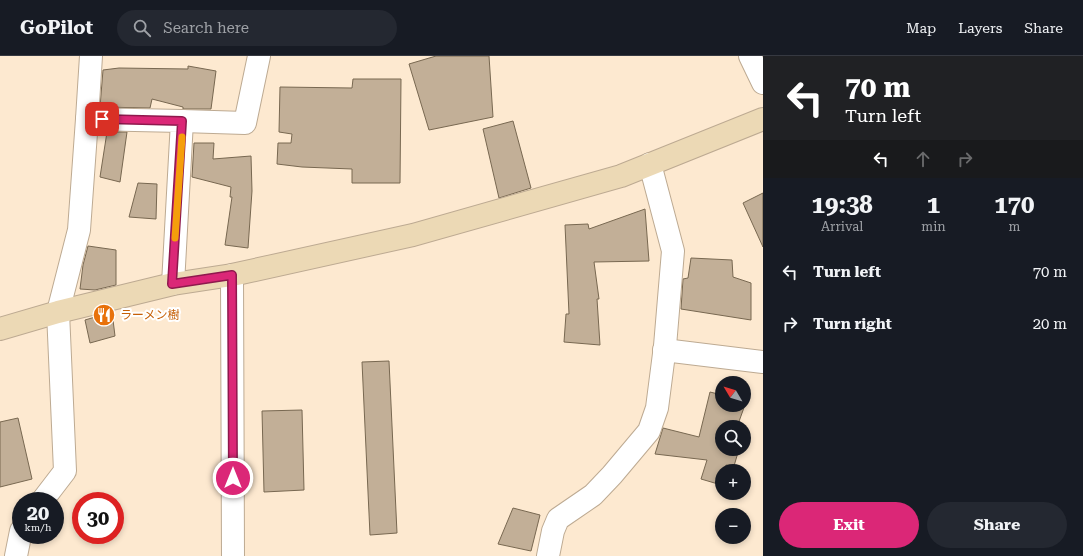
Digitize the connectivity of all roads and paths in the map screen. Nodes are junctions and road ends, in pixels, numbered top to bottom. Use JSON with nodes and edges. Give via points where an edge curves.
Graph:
{"nodes":[{"id":1,"x":91,"y":56,"type":"edge"},
{"id":2,"x":258,"y":56,"type":"edge"},
{"id":3,"x":750,"y":56,"type":"edge"},
{"id":4,"x":763,"y":83,"type":"edge"},
{"id":5,"x":87,"y":119,"type":"junction"},
{"id":6,"x":763,"y":119,"type":"edge"},
{"id":7,"x":182,"y":121,"type":"junction"},
{"id":8,"x":650,"y":164,"type":"junction"},
{"id":9,"x":232,"y":275,"type":"junction"},
{"id":10,"x":172,"y":284,"type":"junction"},
{"id":11,"x":58,"y":312,"type":"junction"},
{"id":12,"x":0,"y":329,"type":"edge"},
{"id":13,"x":664,"y":350,"type":"junction"},
{"id":14,"x":763,"y":362,"type":"edge"},
{"id":15,"x":49,"y":492,"type":"edge"},
{"id":16,"x":18,"y":544,"type":"edge"},
{"id":17,"x":16,"y":556,"type":"edge"},
{"id":18,"x":233,"y":556,"type":"edge"},
{"id":19,"x":548,"y":556,"type":"edge"}],
"edges":[{"from":1,"to":5,"type":"street"},
{"from":2,"to":7,"type":"street","via":[[245,123]]},
{"from":3,"to":4,"type":"street"},
{"from":5,"to":7,"type":"street"},
{"from":5,"to":11,"type":"street","via":[[78,230]]},
{"from":6,"to":8,"type":"street"},
{"from":7,"to":10,"type":"street"},
{"from":8,"to":9,"type":"street","via":[[621,176],[413,235]]},
{"from":8,"to":13,"type":"street","via":[[673,251]]},
{"from":9,"to":10,"type":"street"},
{"from":9,"to":18,"type":"street"},
{"from":10,"to":11,"type":"street"},
{"from":11,"to":12,"type":"street"},
{"from":11,"to":15,"type":"street","via":[[64,471]]},
{"from":13,"to":14,"type":"street"},
{"from":13,"to":19,"type":"street","via":[[657,408],[648,431],[593,495],[558,519]]},
{"from":16,"to":17,"type":"street"}]}
